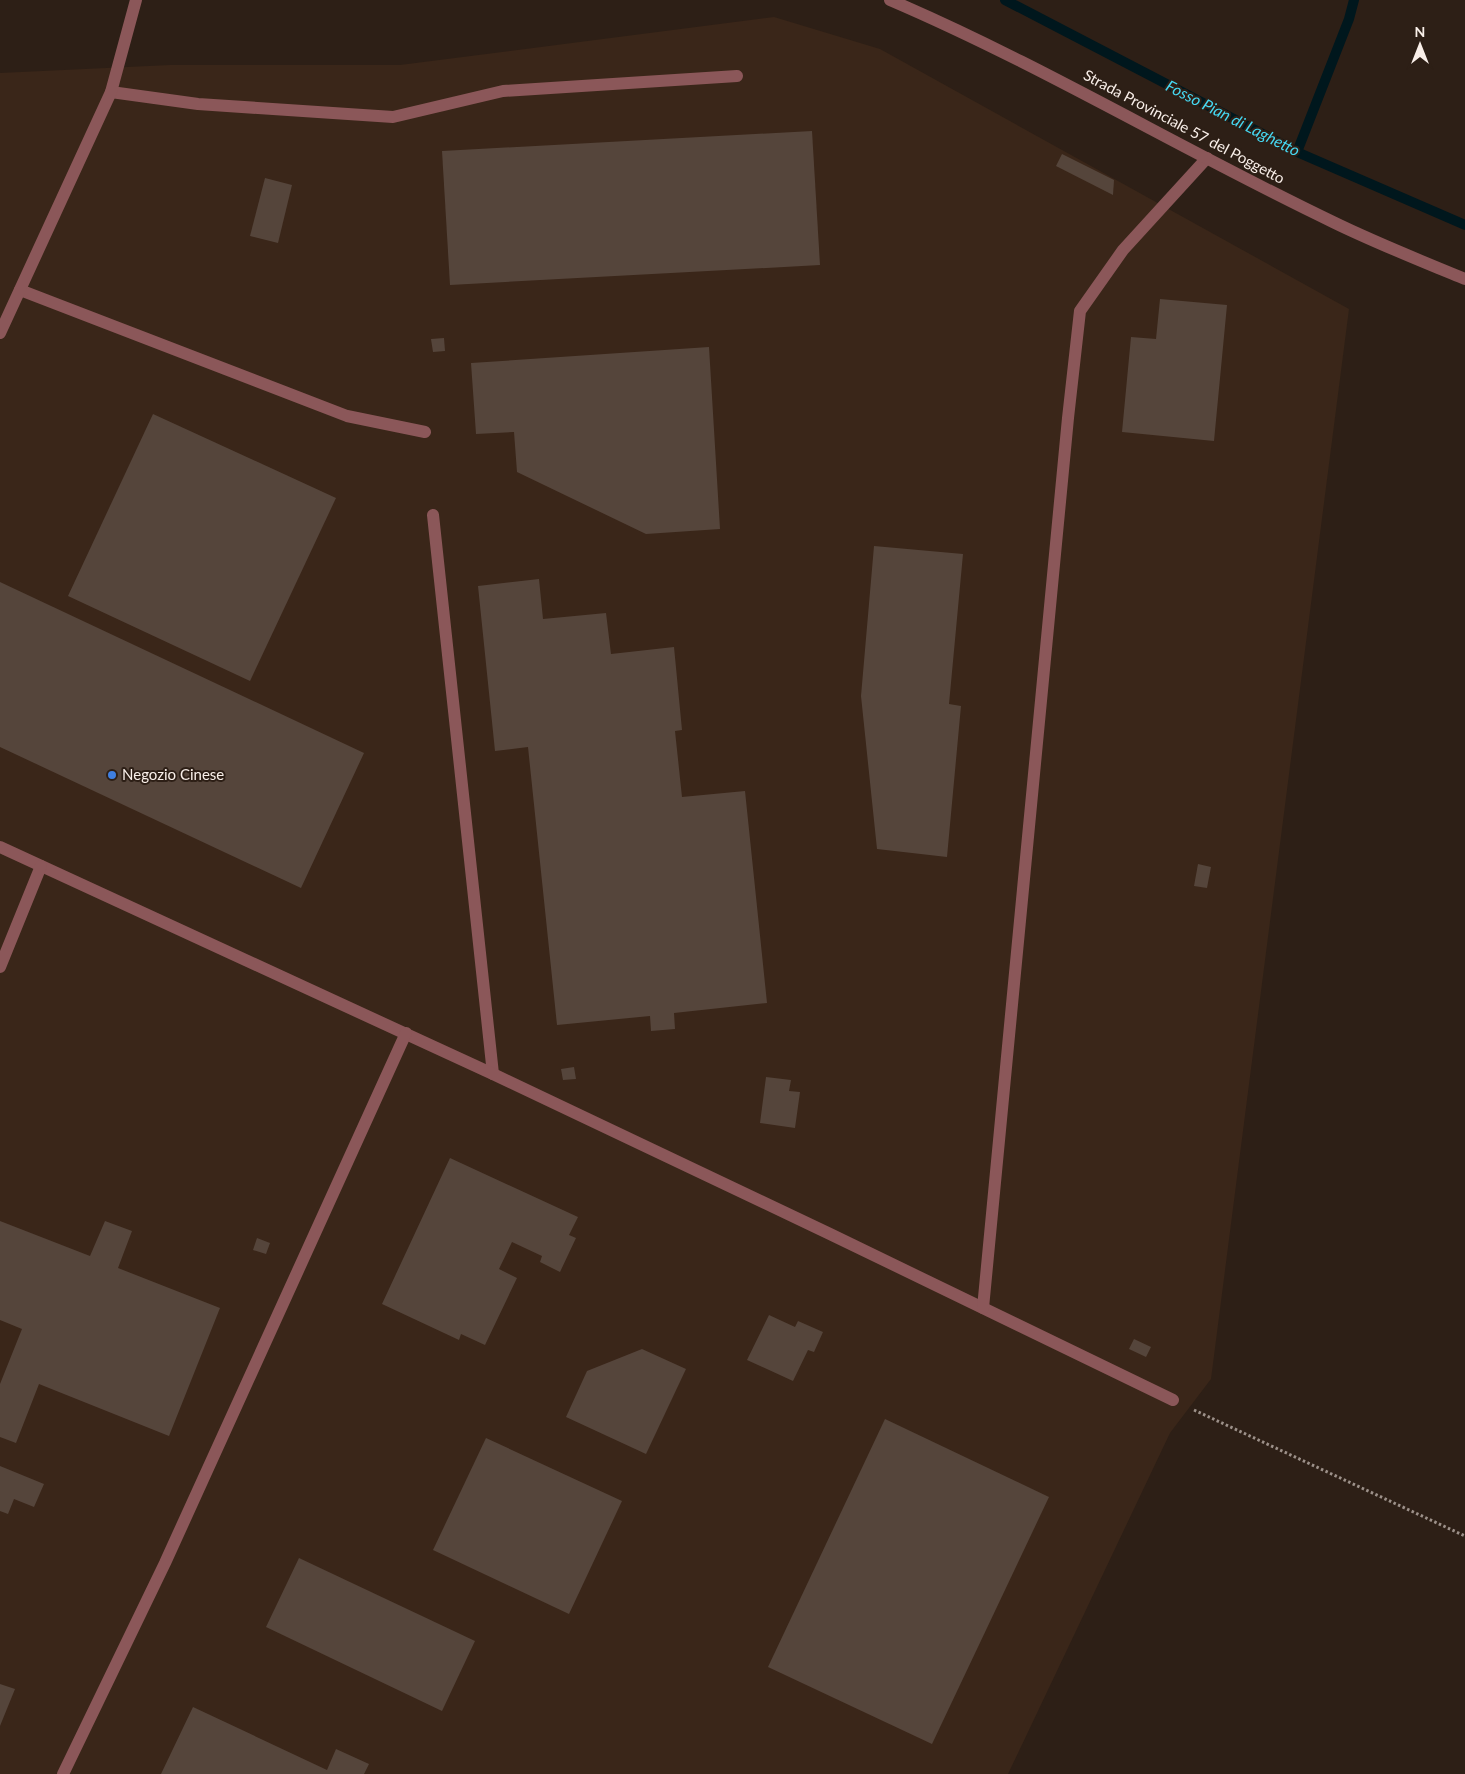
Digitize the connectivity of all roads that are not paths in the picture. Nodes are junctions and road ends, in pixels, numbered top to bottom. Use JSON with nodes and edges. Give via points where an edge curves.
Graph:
{"nodes":[{"id":1,"x":136,"y":0,"type":"edge"},
{"id":2,"x":890,"y":0,"type":"edge"},
{"id":3,"x":737,"y":76,"type":"dead end"},
{"id":4,"x":111,"y":92,"type":"junction"},
{"id":5,"x":1207,"y":158,"type":"junction"},
{"id":6,"x":1465,"y":279,"type":"edge"},
{"id":7,"x":20,"y":290,"type":"junction"},
{"id":8,"x":0,"y":333,"type":"edge"},
{"id":9,"x":425,"y":432,"type":"dead end"},
{"id":10,"x":433,"y":515,"type":"dead end"},
{"id":11,"x":0,"y":847,"type":"edge"},
{"id":12,"x":41,"y":866,"type":"junction"},
{"id":13,"x":0,"y":967,"type":"edge"},
{"id":14,"x":406,"y":1033,"type":"junction"},
{"id":15,"x":493,"y":1074,"type":"junction"},
{"id":16,"x":983,"y":1308,"type":"junction"},
{"id":17,"x":1174,"y":1400,"type":"road end"},
{"id":18,"x":64,"y":1774,"type":"edge"}],
"edges":[{"from":1,"to":4,"type":"street"},
{"from":2,"to":5,"type":"street","name":"Strada Provinciale 57 del Poggetto","via":[[1065,83]]},
{"from":3,"to":4,"type":"street","via":[[503,91],[393,117],[198,104]]},
{"from":4,"to":7,"type":"street"},
{"from":5,"to":6,"type":"street","name":"Strada Provinciale 57 del Poggetto","via":[[1333,222]]},
{"from":5,"to":16,"type":"street","via":[[1123,250],[1080,311]]},
{"from":7,"to":8,"type":"street"},
{"from":7,"to":9,"type":"street","via":[[347,416]]},
{"from":10,"to":15,"type":"street"},
{"from":11,"to":12,"type":"street"},
{"from":12,"to":13,"type":"street"},
{"from":12,"to":14,"type":"street"},
{"from":14,"to":15,"type":"street"},
{"from":14,"to":18,"type":"street","via":[[169,1554]]},
{"from":15,"to":16,"type":"street"},
{"from":16,"to":17,"type":"street"}]}
